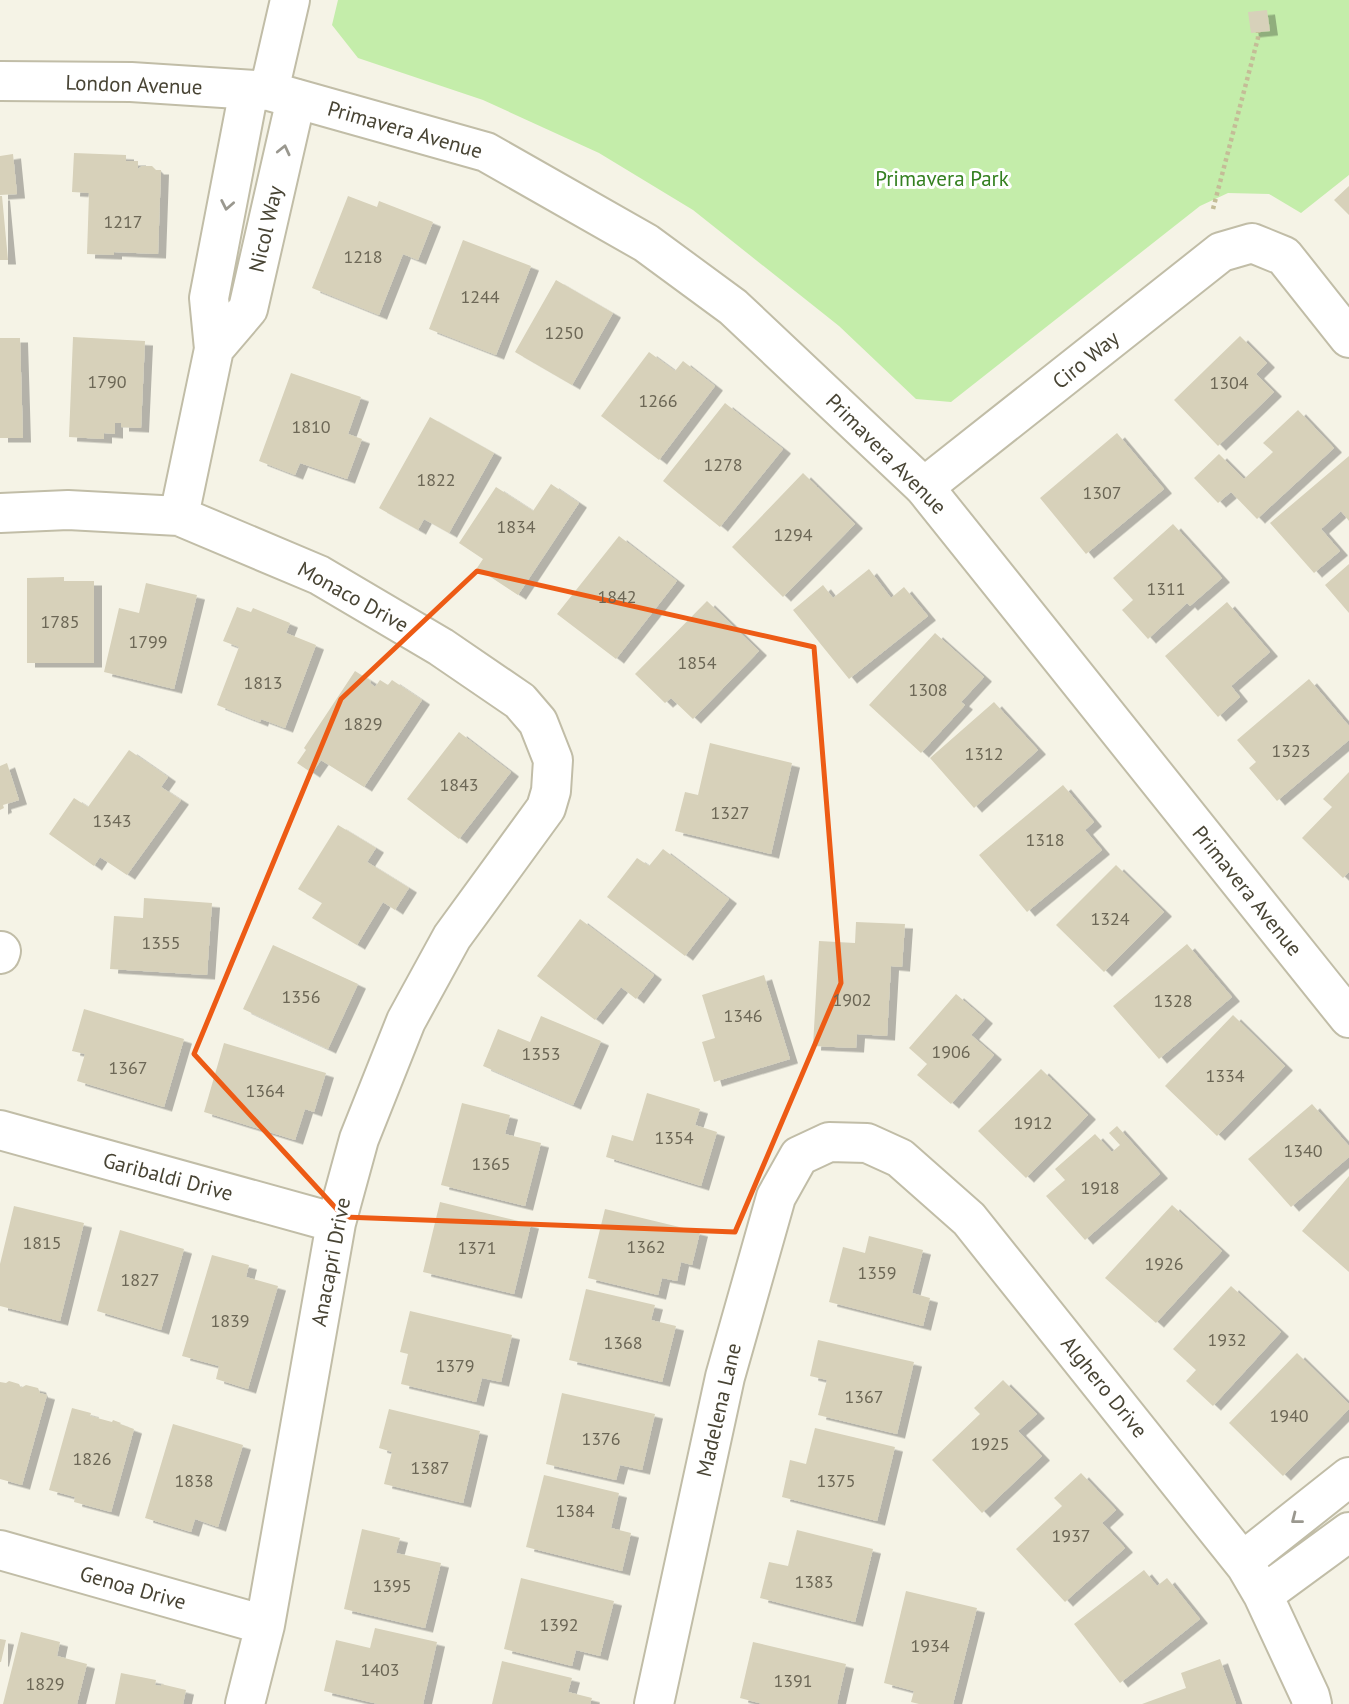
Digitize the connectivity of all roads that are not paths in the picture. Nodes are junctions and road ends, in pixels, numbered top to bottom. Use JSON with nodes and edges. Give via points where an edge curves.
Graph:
{"nodes":[{"id":1,"x":289,"y":0,"type":"edge"},
{"id":2,"x":0,"y":82,"type":"edge"},
{"id":3,"x":271,"y":93,"type":"junction"},
{"id":4,"x":1349,"y":338,"type":"edge"},
{"id":5,"x":924,"y":487,"type":"junction"},
{"id":6,"x":0,"y":513,"type":"edge"},
{"id":7,"x":179,"y":516,"type":"junction"},
{"id":8,"x":512,"y":855,"type":"joint"},
{"id":9,"x":1349,"y":1018,"type":"edge"},
{"id":10,"x":0,"y":1130,"type":"edge"},
{"id":11,"x":829,"y":1142,"type":"joint"},
{"id":12,"x":336,"y":1223,"type":"junction"},
{"id":13,"x":1349,"y":1477,"type":"edge"},
{"id":14,"x":1349,"y":1532,"type":"edge"},
{"id":15,"x":0,"y":1550,"type":"edge"},
{"id":16,"x":1243,"y":1561,"type":"junction"},
{"id":17,"x":1263,"y":1595,"type":"junction"},
{"id":18,"x":265,"y":1625,"type":"junction"},
{"id":19,"x":245,"y":1704,"type":"edge"},
{"id":20,"x":654,"y":1704,"type":"edge"},
{"id":21,"x":1312,"y":1704,"type":"edge"}],
"edges":[{"from":1,"to":3,"type":"street","name":"Nicol Way"},
{"from":2,"to":3,"type":"street","name":"London Avenue","via":[[131,82]]},
{"from":3,"to":5,"type":"street","name":"Primavera Avenue","via":[[486,152],[646,243],[733,307]]},
{"from":3,"to":7,"type":"street","name":"Nicol Way","via":[[209,298],[214,349]]},
{"from":4,"to":5,"type":"street","name":"Ciro Way","via":[[1284,256],[1252,243],[1222,252]]},
{"from":5,"to":9,"type":"street","name":"Primavera Avenue"},
{"from":6,"to":7,"type":"street","name":"Monaco Drive","via":[[68,510]]},
{"from":7,"to":8,"type":"street","name":"Monaco Drive","via":[[319,575],[441,647],[520,701],[538,722],[553,760],[546,808]]},
{"from":8,"to":12,"type":"street","name":"Anacapri Drive","via":[[452,937],[406,1021],[359,1139]]},
{"from":10,"to":12,"type":"street","name":"Garibaldi Drive"},
{"from":11,"to":16,"type":"street","name":"Alghero Drive","via":[[867,1143],[900,1158],[969,1219]]},
{"from":11,"to":20,"type":"street","name":"Madelena Lane","via":[[799,1156],[776,1197],[725,1377]]},
{"from":12,"to":18,"type":"street","name":"Anacapri Drive"},
{"from":13,"to":16,"type":"street","one_way":true},
{"from":14,"to":17,"type":"street"},
{"from":15,"to":18,"type":"street","name":"Genoa Drive"},
{"from":16,"to":17,"type":"street","name":"Alghero Drive"},
{"from":17,"to":21,"type":"street","name":"Alghero Drive"},
{"from":18,"to":19,"type":"street","name":"Anacapri Drive"}]}
